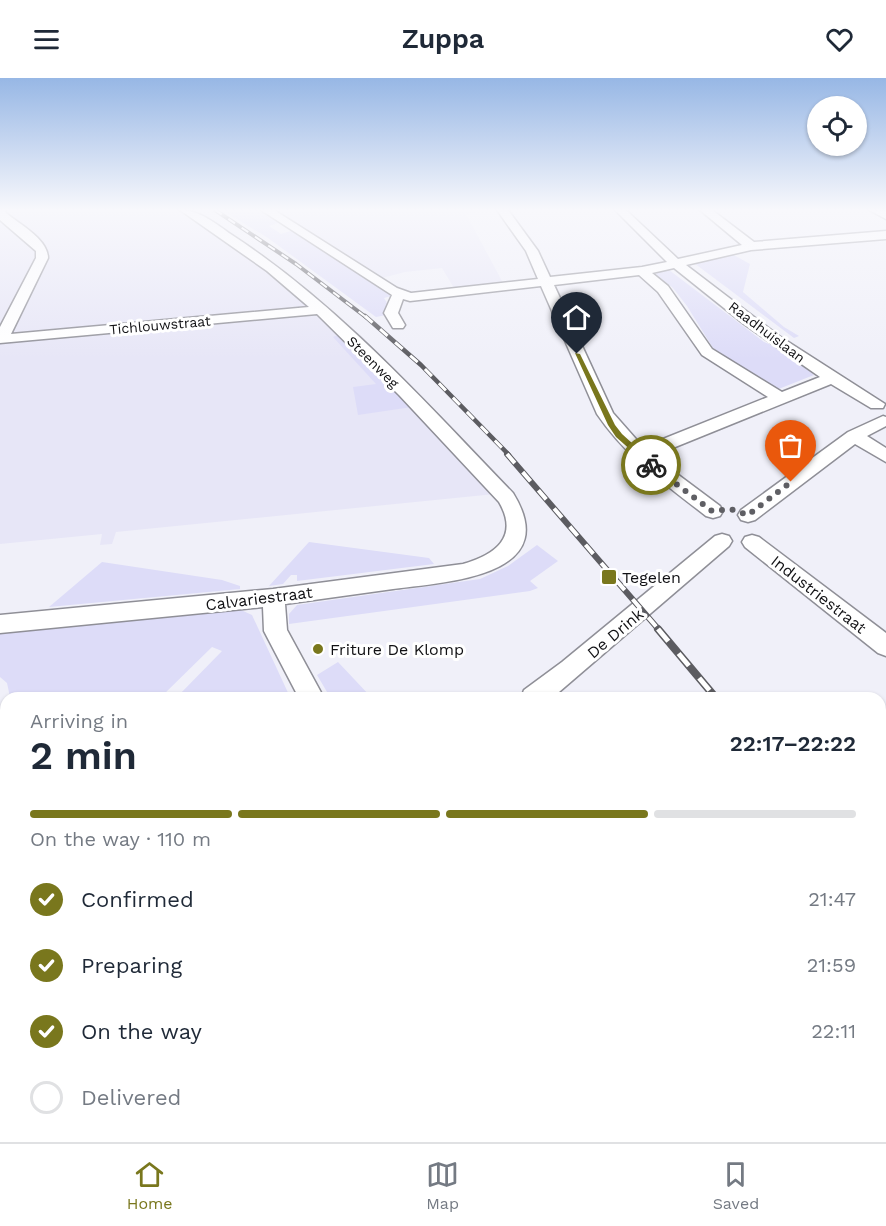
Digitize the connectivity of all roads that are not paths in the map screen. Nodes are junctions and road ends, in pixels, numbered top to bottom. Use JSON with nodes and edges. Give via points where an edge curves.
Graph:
{"nodes":[{"id":1,"x":41,"y":260,"type":"edge"},
{"id":2,"x":259,"y":260,"type":"edge"},
{"id":3,"x":346,"y":260,"type":"edge"},
{"id":4,"x":536,"y":260,"type":"edge"},
{"id":5,"x":672,"y":260,"type":"edge"},
{"id":6,"x":690,"y":260,"type":"edge"},
{"id":7,"x":675,"y":263,"type":"junction"},
{"id":8,"x":642,"y":271,"type":"junction"},
{"id":9,"x":547,"y":283,"type":"junction"},
{"id":10,"x":400,"y":294,"type":"junction"},
{"id":11,"x":320,"y":310,"type":"junction"},
{"id":12,"x":398,"y":325,"type":"dead end"},
{"id":13,"x":1,"y":339,"type":"edge"},
{"id":14,"x":831,"y":378,"type":"junction"},
{"id":15,"x":886,"y":387,"type":"edge"},
{"id":16,"x":781,"y":398,"type":"junction"},
{"id":17,"x":879,"y":409,"type":"edge"},
{"id":18,"x":854,"y":436,"type":"junction"},
{"id":19,"x":639,"y":455,"type":"junction"},
{"id":20,"x":886,"y":456,"type":"edge"},
{"id":21,"x":712,"y":511,"type":"junction"},
{"id":22,"x":748,"y":515,"type":"junction"},
{"id":23,"x":722,"y":541,"type":"junction"},
{"id":24,"x":752,"y":542,"type":"junction"},
{"id":25,"x":510,"y":545,"type":"joint"},
{"id":26,"x":273,"y":597,"type":"junction"},
{"id":27,"x":0,"y":624,"type":"edge"},
{"id":28,"x":886,"y":646,"type":"edge"},
{"id":29,"x":309,"y":692,"type":"edge"},
{"id":30,"x":541,"y":692,"type":"edge"}],
"edges":[{"from":1,"to":13,"type":"street"},
{"from":2,"to":11,"type":"street","name":"Steenweg"},
{"from":3,"to":10,"type":"street"},
{"from":4,"to":9,"type":"street"},
{"from":5,"to":7,"type":"street","name":"Raadhuislaan"},
{"from":6,"to":7,"type":"street"},
{"from":7,"to":8,"type":"street"},
{"from":7,"to":14,"type":"street","name":"Raadhuislaan"},
{"from":8,"to":9,"type":"street"},
{"from":8,"to":16,"type":"street","via":[[663,289],[707,352]]},
{"from":9,"to":10,"type":"street","via":[[423,297]]},
{"from":9,"to":19,"type":"street","via":[[605,414],[619,436]]},
{"from":10,"to":12,"type":"street","via":[[390,312]]},
{"from":11,"to":13,"type":"street","name":"Tichlouwstraat"},
{"from":11,"to":25,"type":"street","name":"Steenweg","via":[[506,498],[518,522]]},
{"from":14,"to":16,"type":"street","name":"Raadhuislaan"},
{"from":14,"to":17,"type":"street","name":"Raadhuislaan"},
{"from":15,"to":17,"type":"street"},
{"from":16,"to":19,"type":"street","name":"Raadhuislaan"},
{"from":17,"to":18,"type":"street"},
{"from":18,"to":20,"type":"street"},
{"from":18,"to":22,"type":"street"},
{"from":19,"to":21,"type":"street"},
{"from":21,"to":22,"type":"street","via":[[730,509]]},
{"from":21,"to":23,"type":"street","via":[[705,525]]},
{"from":22,"to":24,"type":"street","via":[[759,529]]},
{"from":23,"to":24,"type":"street","via":[[738,545]]},
{"from":23,"to":30,"type":"street","name":"De Drink"},
{"from":24,"to":28,"type":"street","name":"Industriestraat"},
{"from":25,"to":26,"type":"street","name":"Calvariestraat","via":[[490,563],[463,572]]},
{"from":26,"to":27,"type":"street","name":"Calvariestraat"},
{"from":26,"to":29,"type":"street","via":[[276,631]]}]}
